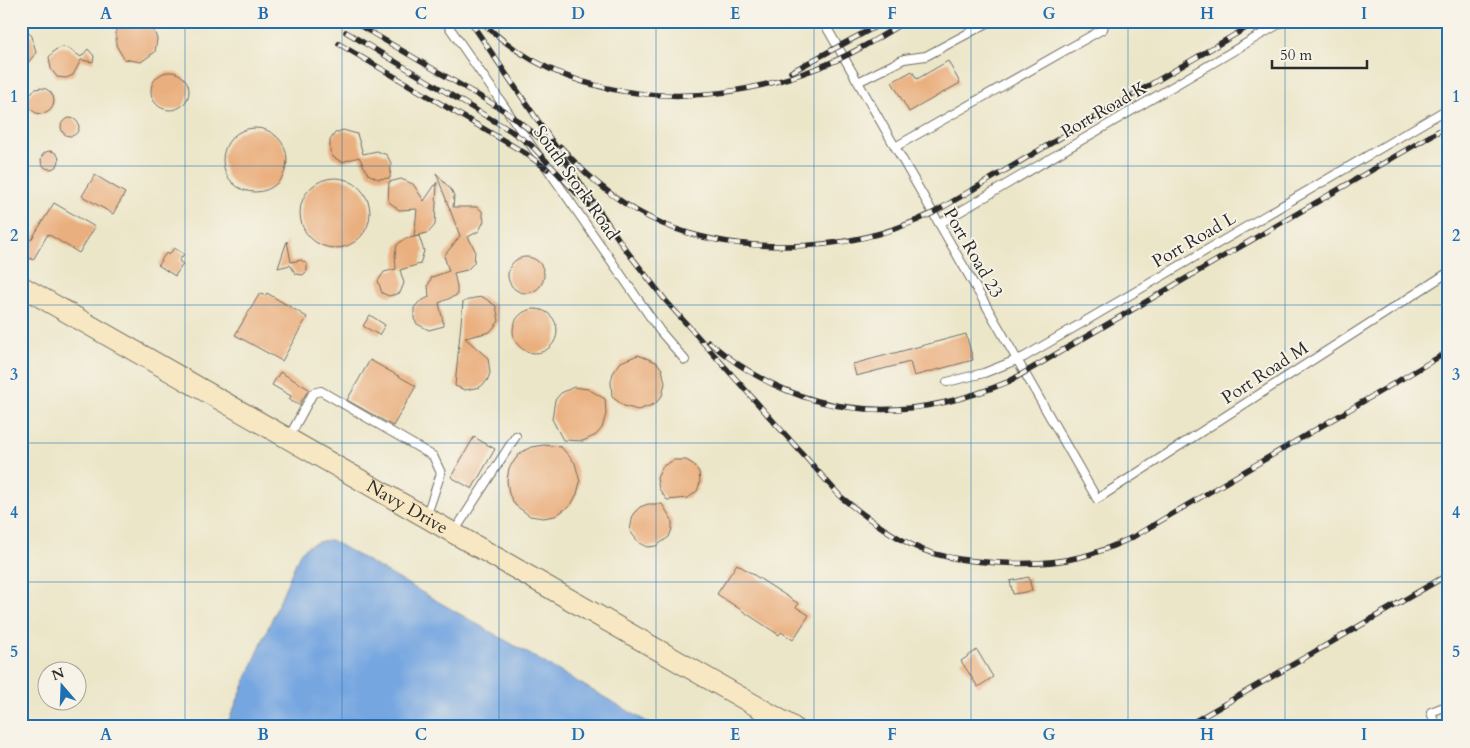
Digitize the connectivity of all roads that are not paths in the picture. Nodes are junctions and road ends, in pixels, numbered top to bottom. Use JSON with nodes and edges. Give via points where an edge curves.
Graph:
{"nodes":[{"id":1,"x":445,"y":21,"type":"edge"},
{"id":2,"x":823,"y":21,"type":"edge"},
{"id":3,"x":991,"y":21,"type":"edge"},
{"id":4,"x":1105,"y":21,"type":"edge"},
{"id":5,"x":1284,"y":21,"type":"edge"},
{"id":6,"x":858,"y":82,"type":"junction"},
{"id":7,"x":1449,"y":108,"type":"edge"},
{"id":8,"x":895,"y":147,"type":"junction"},
{"id":9,"x":939,"y":224,"type":"junction"},
{"id":10,"x":1449,"y":272,"type":"edge"},
{"id":11,"x":21,"y":286,"type":"edge"},
{"id":12,"x":685,"y":360,"type":"dead end"},
{"id":13,"x":1017,"y":360,"type":"junction"},
{"id":14,"x":947,"y":382,"type":"dead end"},
{"id":15,"x":516,"y":436,"type":"dead end"},
{"id":16,"x":288,"y":438,"type":"junction"},
{"id":17,"x":1097,"y":499,"type":"joint"},
{"id":18,"x":426,"y":518,"type":"junction"},
{"id":19,"x":453,"y":534,"type":"junction"},
{"id":20,"x":1449,"y":705,"type":"edge"},
{"id":21,"x":793,"y":727,"type":"edge"},
{"id":22,"x":1436,"y":727,"type":"edge"}],
"edges":[{"from":1,"to":12,"type":"lane","name":"South Stork Road","via":[[660,331]]},
{"from":2,"to":6,"type":"lane","name":"Port Road 23"},
{"from":3,"to":6,"type":"lane","via":[[926,56],[904,59]]},
{"from":4,"to":8,"type":"lane","via":[[1103,29]]},
{"from":5,"to":9,"type":"lane","name":"Port Road K"},
{"from":6,"to":8,"type":"lane","name":"Port Road 23"},
{"from":7,"to":13,"type":"lane","name":"Port Road L"},
{"from":8,"to":9,"type":"lane","name":"Port Road 23"},
{"from":9,"to":13,"type":"lane","name":"Port Road 23"},
{"from":10,"to":17,"type":"lane","name":"Port Road M"},
{"from":11,"to":16,"type":"street","name":"Navy Drive"},
{"from":13,"to":14,"type":"lane","name":"Port Road L","via":[[984,373]]},
{"from":13,"to":17,"type":"lane","name":"Port Road 23"},
{"from":15,"to":19,"type":"lane"},
{"from":16,"to":18,"type":"street","name":"Navy Drive"},
{"from":16,"to":18,"type":"lane","via":[[313,393],[321,391],[433,456],[441,473]]},
{"from":18,"to":19,"type":"street","name":"Navy Drive"},
{"from":19,"to":21,"type":"street","name":"Navy Drive"},
{"from":20,"to":22,"type":"lane","via":[[1431,712]]}]}
